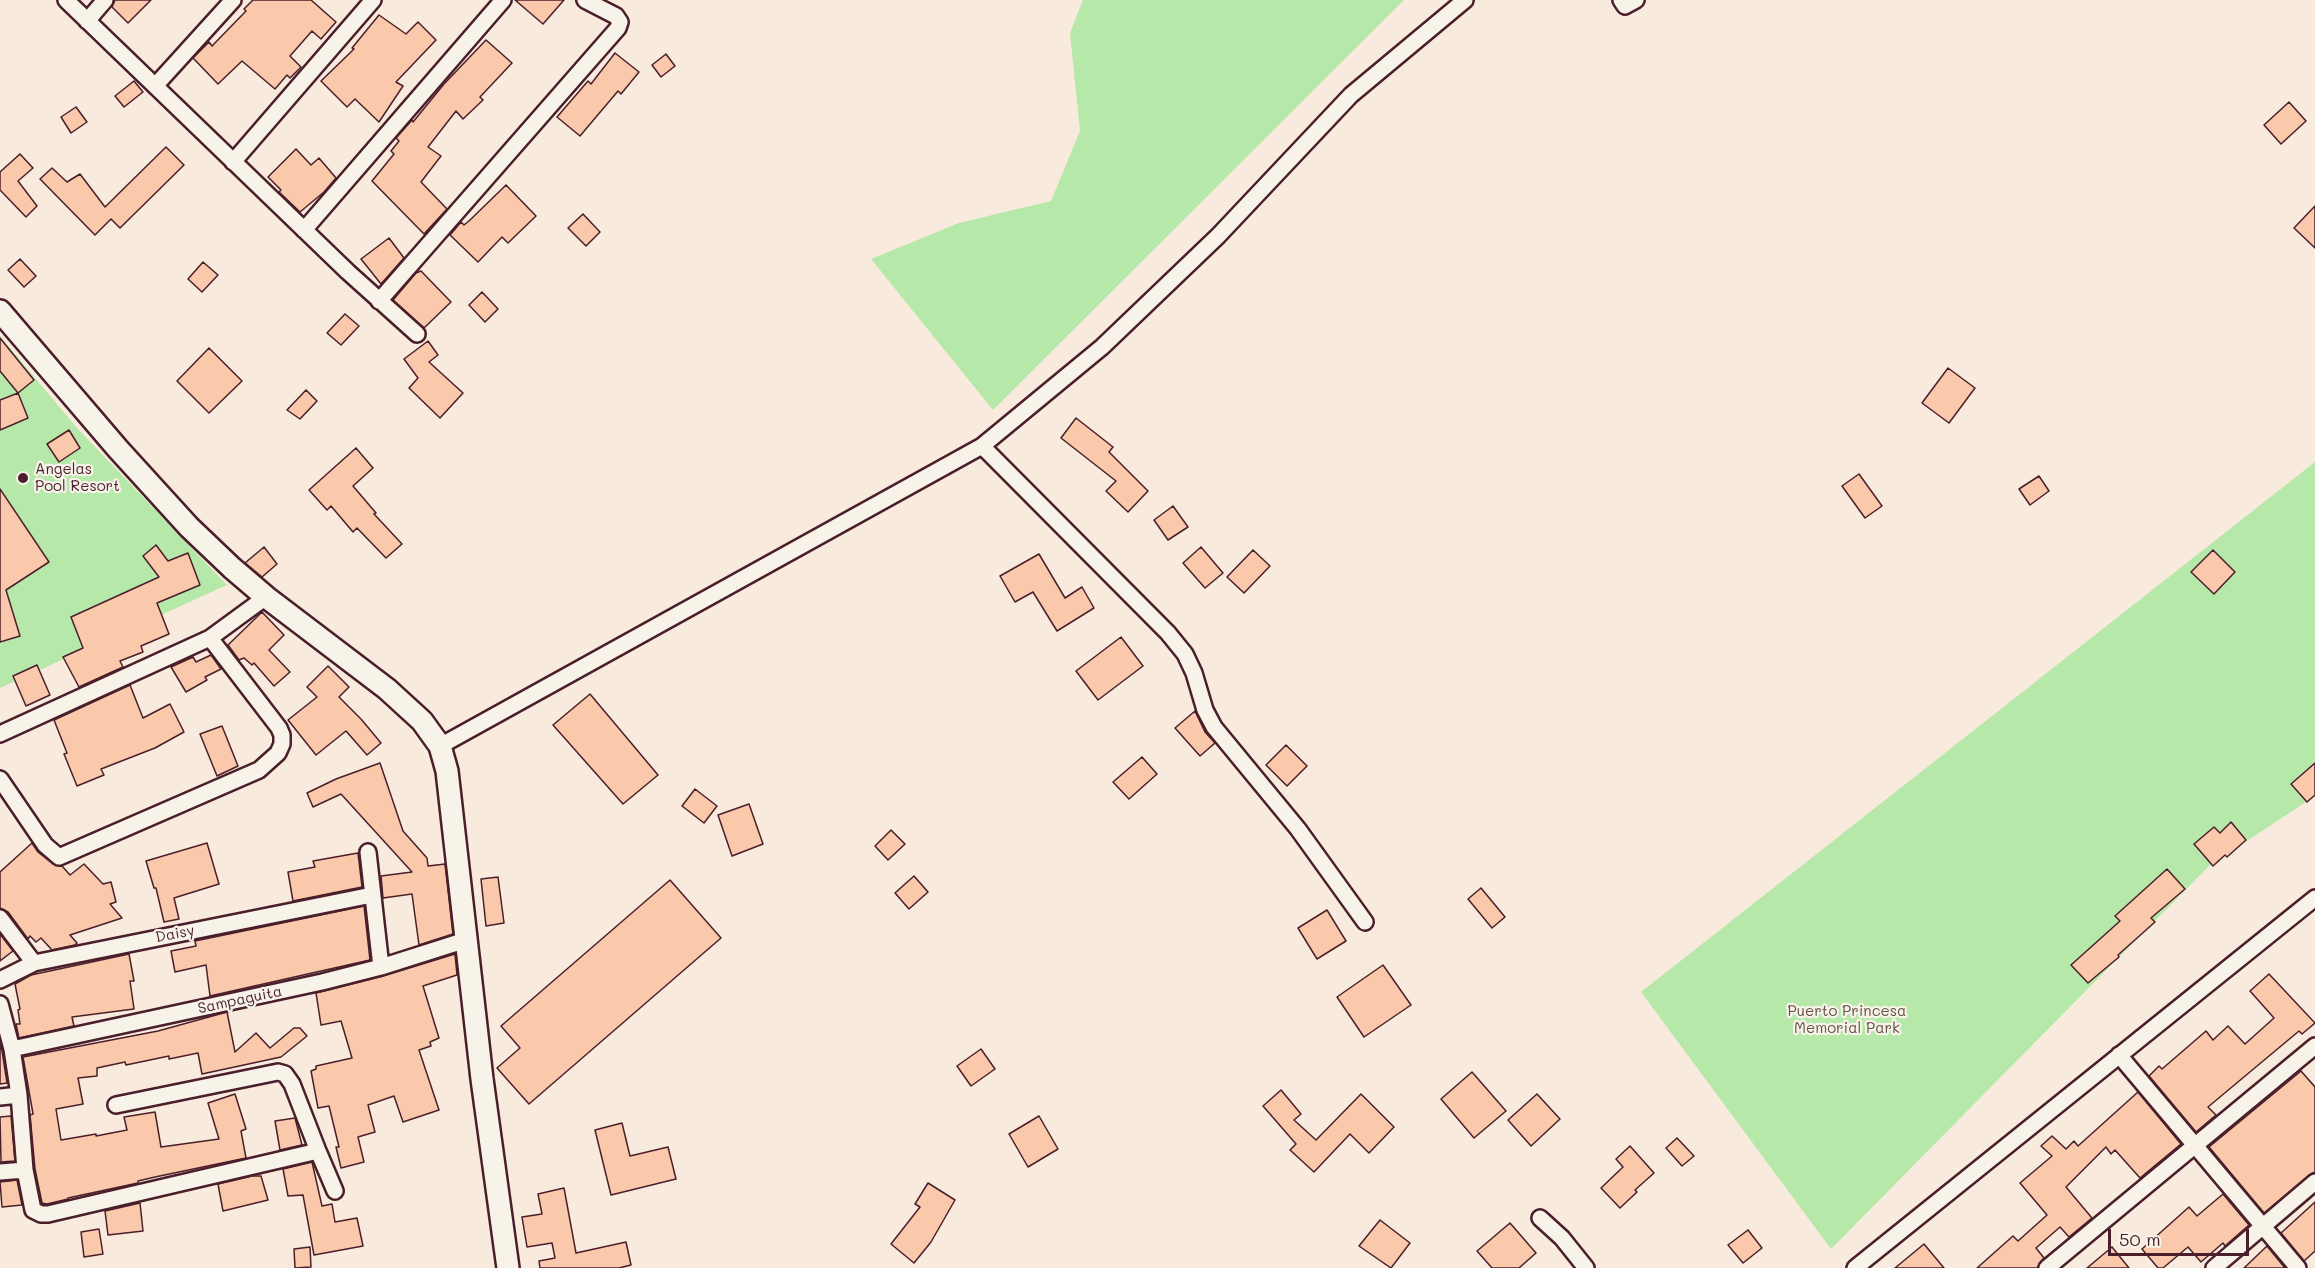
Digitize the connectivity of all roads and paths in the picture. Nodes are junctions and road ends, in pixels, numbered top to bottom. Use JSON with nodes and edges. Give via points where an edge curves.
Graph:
{"nodes":[{"id":1,"x":66,"y":0,"type":"edge"},
{"id":2,"x":105,"y":0,"type":"edge"},
{"id":3,"x":233,"y":0,"type":"edge"},
{"id":4,"x":373,"y":0,"type":"edge"},
{"id":5,"x":503,"y":0,"type":"edge"},
{"id":6,"x":585,"y":0,"type":"edge"},
{"id":7,"x":1465,"y":0,"type":"edge"},
{"id":8,"x":1621,"y":0,"type":"edge"},
{"id":9,"x":1636,"y":0,"type":"edge"},
{"id":10,"x":87,"y":21,"type":"junction"},
{"id":11,"x":155,"y":86,"type":"junction"},
{"id":12,"x":233,"y":162,"type":"junction"},
{"id":13,"x":304,"y":230,"type":"junction"},
{"id":14,"x":379,"y":301,"type":"junction"},
{"id":15,"x":0,"y":311,"type":"edge"},
{"id":16,"x":417,"y":334,"type":"dead end"},
{"id":17,"x":982,"y":446,"type":"junction"},
{"id":18,"x":266,"y":597,"type":"junction"},
{"id":19,"x":210,"y":638,"type":"junction"},
{"id":20,"x":0,"y":734,"type":"edge"},
{"id":21,"x":440,"y":746,"type":"junction"},
{"id":22,"x":0,"y":778,"type":"edge"},
{"id":23,"x":368,"y":852,"type":"dead end"},
{"id":24,"x":372,"y":895,"type":"junction"},
{"id":25,"x":2315,"y":898,"type":"edge"},
{"id":26,"x":0,"y":918,"type":"edge"},
{"id":27,"x":1365,"y":922,"type":"dead end"},
{"id":28,"x":466,"y":940,"type":"junction"},
{"id":29,"x":34,"y":963,"type":"junction"},
{"id":30,"x":381,"y":967,"type":"junction"},
{"id":31,"x":0,"y":980,"type":"edge"},
{"id":32,"x":1,"y":1010,"type":"edge"},
{"id":33,"x":2315,"y":1046,"type":"edge"},
{"id":34,"x":12,"y":1049,"type":"junction"},
{"id":35,"x":2120,"y":1055,"type":"junction"},
{"id":36,"x":19,"y":1095,"type":"junction"},
{"id":37,"x":0,"y":1097,"type":"edge"},
{"id":38,"x":116,"y":1105,"type":"dead end"},
{"id":39,"x":2195,"y":1146,"type":"junction"},
{"id":40,"x":318,"y":1151,"type":"junction"},
{"id":41,"x":25,"y":1170,"type":"junction"},
{"id":42,"x":0,"y":1172,"type":"edge"},
{"id":43,"x":2315,"y":1182,"type":"edge"},
{"id":44,"x":335,"y":1191,"type":"dead end"},
{"id":45,"x":1540,"y":1218,"type":"dead end"},
{"id":46,"x":2263,"y":1227,"type":"junction"},
{"id":47,"x":508,"y":1268,"type":"edge"},
{"id":48,"x":1586,"y":1268,"type":"edge"},
{"id":49,"x":1855,"y":1268,"type":"edge"},
{"id":50,"x":2047,"y":1268,"type":"edge"},
{"id":51,"x":2214,"y":1268,"type":"edge"},
{"id":52,"x":2298,"y":1268,"type":"edge"}],
"edges":[{"from":1,"to":10,"type":"street"},
{"from":2,"to":10,"type":"street"},
{"from":3,"to":11,"type":"street"},
{"from":4,"to":12,"type":"street"},
{"from":5,"to":13,"type":"street"},
{"from":6,"to":14,"type":"street","via":[[616,16],[618,28]]},
{"from":7,"to":17,"type":"street","via":[[1352,95],[1218,236],[1102,347]]},
{"from":8,"to":9,"type":"street","via":[[1625,6]]},
{"from":10,"to":11,"type":"street"},
{"from":11,"to":12,"type":"street"},
{"from":12,"to":13,"type":"street"},
{"from":13,"to":14,"type":"street"},
{"from":14,"to":16,"type":"street"},
{"from":15,"to":18,"type":"street","via":[[189,527]]},
{"from":17,"to":21,"type":"street"},
{"from":17,"to":27,"type":"street","via":[[1185,654],[1214,727],[1298,829]]},
{"from":18,"to":19,"type":"street"},
{"from":18,"to":21,"type":"street","via":[[387,689],[422,721]]},
{"from":19,"to":20,"type":"street"},
{"from":19,"to":22,"type":"street","via":[[282,735],[278,753],[259,770],[59,857],[45,845]]},
{"from":21,"to":28,"type":"street","via":[[447,771]]},
{"from":23,"to":24,"type":"street"},
{"from":24,"to":29,"type":"street","name":"Daisy"},
{"from":24,"to":30,"type":"street"},
{"from":25,"to":35,"type":"street"},
{"from":26,"to":29,"type":"street"},
{"from":28,"to":30,"type":"street","name":"Sampaguita"},
{"from":28,"to":47,"type":"street"},
{"from":29,"to":31,"type":"street","name":"Daisy"},
{"from":30,"to":34,"type":"street","name":"Sampaguita"},
{"from":32,"to":34,"type":"street"},
{"from":33,"to":39,"type":"street"},
{"from":34,"to":36,"type":"street"},
{"from":35,"to":39,"type":"street"},
{"from":35,"to":49,"type":"street"},
{"from":36,"to":37,"type":"street"},
{"from":36,"to":41,"type":"street"},
{"from":38,"to":40,"type":"street","via":[[278,1072],[285,1074],[292,1084]]},
{"from":39,"to":46,"type":"street"},
{"from":39,"to":50,"type":"street"},
{"from":40,"to":41,"type":"street","via":[[48,1214],[33,1210]]},
{"from":40,"to":44,"type":"street"},
{"from":41,"to":42,"type":"street"},
{"from":43,"to":46,"type":"street"},
{"from":45,"to":48,"type":"street"},
{"from":46,"to":51,"type":"street"},
{"from":46,"to":52,"type":"street"}]}
